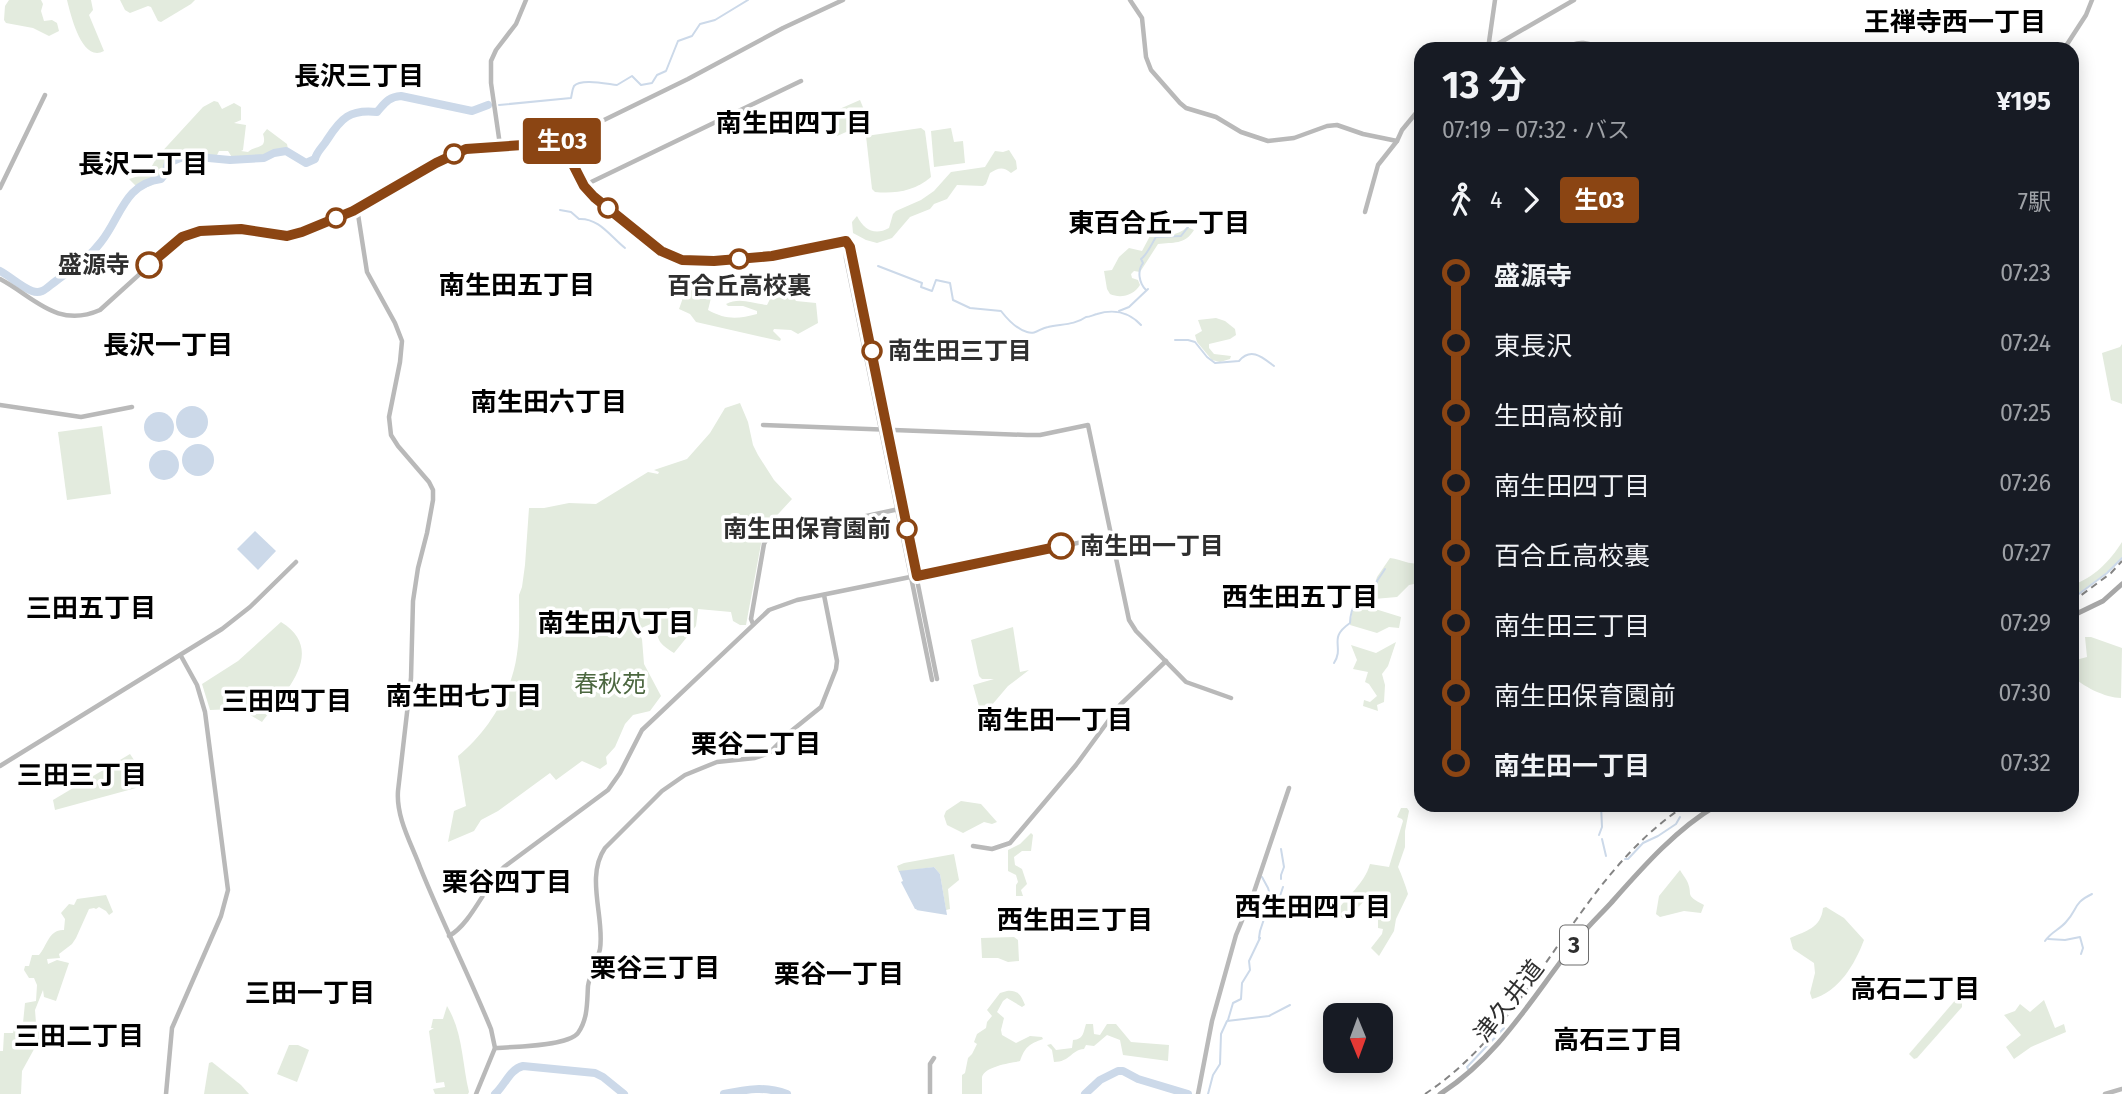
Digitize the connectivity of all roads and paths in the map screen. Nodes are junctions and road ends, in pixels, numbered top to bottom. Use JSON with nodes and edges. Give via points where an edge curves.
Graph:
{"nodes":[{"id":1,"x":526,"y":0,"type":"edge"},
{"id":2,"x":843,"y":0,"type":"edge"},
{"id":3,"x":1130,"y":0,"type":"edge"},
{"id":4,"x":1495,"y":0,"type":"edge"},
{"id":5,"x":1574,"y":0,"type":"edge"},
{"id":6,"x":2092,"y":0,"type":"edge"},
{"id":7,"x":1489,"y":42,"type":"edge"},
{"id":8,"x":1500,"y":42,"type":"edge"},
{"id":9,"x":2069,"y":42,"type":"edge"},
{"id":10,"x":801,"y":81,"type":"dead end"},
{"id":11,"x":45,"y":95,"type":"dead end"},
{"id":12,"x":1414,"y":115,"type":"edge"},
{"id":13,"x":561,"y":141,"type":"junction"},
{"id":14,"x":1396,"y":141,"type":"junction"},
{"id":15,"x":500,"y":145,"type":"junction"},
{"id":16,"x":584,"y":186,"type":"junction"},
{"id":17,"x":0,"y":188,"type":"edge"},
{"id":18,"x":357,"y":208,"type":"junction"},
{"id":19,"x":1365,"y":212,"type":"dead end"},
{"id":20,"x":0,"y":279,"type":"edge"},
{"id":21,"x":0,"y":405,"type":"edge"},
{"id":22,"x":132,"y":407,"type":"dead end"},
{"id":23,"x":762,"y":425,"type":"dead end"},
{"id":24,"x":883,"y":430,"type":"junction"},
{"id":25,"x":900,"y":509,"type":"junction"},
{"id":26,"x":1112,"y":536,"type":"junction"},
{"id":27,"x":296,"y":562,"type":"dead end"},
{"id":28,"x":914,"y":576,"type":"junction"},
{"id":29,"x":2122,"y":584,"type":"edge"},
{"id":30,"x":824,"y":595,"type":"junction"},
{"id":31,"x":2079,"y":612,"type":"edge"},
{"id":32,"x":753,"y":624,"type":"junction"},
{"id":33,"x":181,"y":656,"type":"junction"},
{"id":34,"x":1166,"y":661,"type":"junction"},
{"id":35,"x":935,"y":680,"type":"dead end"},
{"id":36,"x":1231,"y":698,"type":"dead end"},
{"id":37,"x":0,"y":766,"type":"edge"},
{"id":38,"x":1289,"y":788,"type":"dead end"},
{"id":39,"x":1707,"y":812,"type":"edge"},
{"id":40,"x":972,"y":846,"type":"dead end"},
{"id":41,"x":449,"y":936,"type":"junction"},
{"id":42,"x":495,"y":1048,"type":"junction"},
{"id":43,"x":934,"y":1058,"type":"dead end"},
{"id":44,"x":2122,"y":1089,"type":"edge"},
{"id":45,"x":166,"y":1094,"type":"edge"},
{"id":46,"x":476,"y":1094,"type":"edge"},
{"id":47,"x":930,"y":1094,"type":"edge"},
{"id":48,"x":1198,"y":1094,"type":"edge"},
{"id":49,"x":1441,"y":1094,"type":"edge"},
{"id":50,"x":2105,"y":1094,"type":"edge"}],
"edges":[{"from":1,"to":15,"type":"street","via":[[516,24],[491,58]]},
{"from":2,"to":13,"type":"street"},
{"from":3,"to":14,"type":"street","via":[[1142,18],[1151,70],[1186,108],[1268,141],[1337,125]]},
{"from":4,"to":7,"type":"street"},
{"from":5,"to":8,"type":"street"},
{"from":6,"to":9,"type":"street"},
{"from":10,"to":16,"type":"street"},
{"from":11,"to":17,"type":"street"},
{"from":12,"to":14,"type":"street"},
{"from":13,"to":15,"type":"street"},
{"from":13,"to":16,"type":"street"},
{"from":14,"to":19,"type":"street","via":[[1376,170]]},
{"from":15,"to":18,"type":"street","via":[[457,152]]},
{"from":16,"to":24,"type":"street","via":[[661,251],[682,260],[772,256],[846,241],[862,300]]},
{"from":18,"to":20,"type":"street","via":[[295,234],[229,228],[189,233],[100,310],[88,315],[69,316],[47,309]]},
{"from":18,"to":41,"type":"street","via":[[367,272],[402,341],[389,417],[391,435],[433,490],[413,601],[412,663],[397,797],[407,834]]},
{"from":21,"to":22,"type":"street","via":[[81,417]]},
{"from":23,"to":24,"type":"street"},
{"from":24,"to":25,"type":"street"},
{"from":24,"to":26,"type":"street","via":[[1040,435],[1088,425]]},
{"from":25,"to":28,"type":"street"},
{"from":25,"to":32,"type":"street","via":[[768,537]]},
{"from":26,"to":28,"type":"street"},
{"from":26,"to":34,"type":"street","via":[[1129,620]]},
{"from":27,"to":33,"type":"street","via":[[239,617]]},
{"from":28,"to":30,"type":"street"},
{"from":28,"to":35,"type":"street"},
{"from":29,"to":31,"type":"main road","via":[[2103,601]]},
{"from":30,"to":32,"type":"street","via":[[777,606]]},
{"from":30,"to":42,"type":"street","via":[[837,661],[821,707],[764,756],[717,762],[673,782],[604,848],[596,887],[600,947],[578,1034],[569,1040]]},
{"from":32,"to":41,"type":"street","via":[[642,730],[608,790],[504,867],[460,928]]},
{"from":33,"to":37,"type":"street"},
{"from":33,"to":45,"type":"street","via":[[205,712],[228,890],[172,1028]]},
{"from":34,"to":36,"type":"street","via":[[1186,682]]},
{"from":34,"to":40,"type":"street","via":[[1120,705],[1010,843],[992,849]]},
{"from":38,"to":48,"type":"street","via":[[1236,935]]},
{"from":39,"to":49,"type":"main road","name":"津久井道","number":"3","via":[[1642,869],[1579,937],[1498,1044],[1474,1070]]},
{"from":41,"to":42,"type":"street","via":[[491,1029]]},
{"from":42,"to":46,"type":"street"},
{"from":43,"to":47,"type":"street"},
{"from":44,"to":50,"type":"street"}]}
